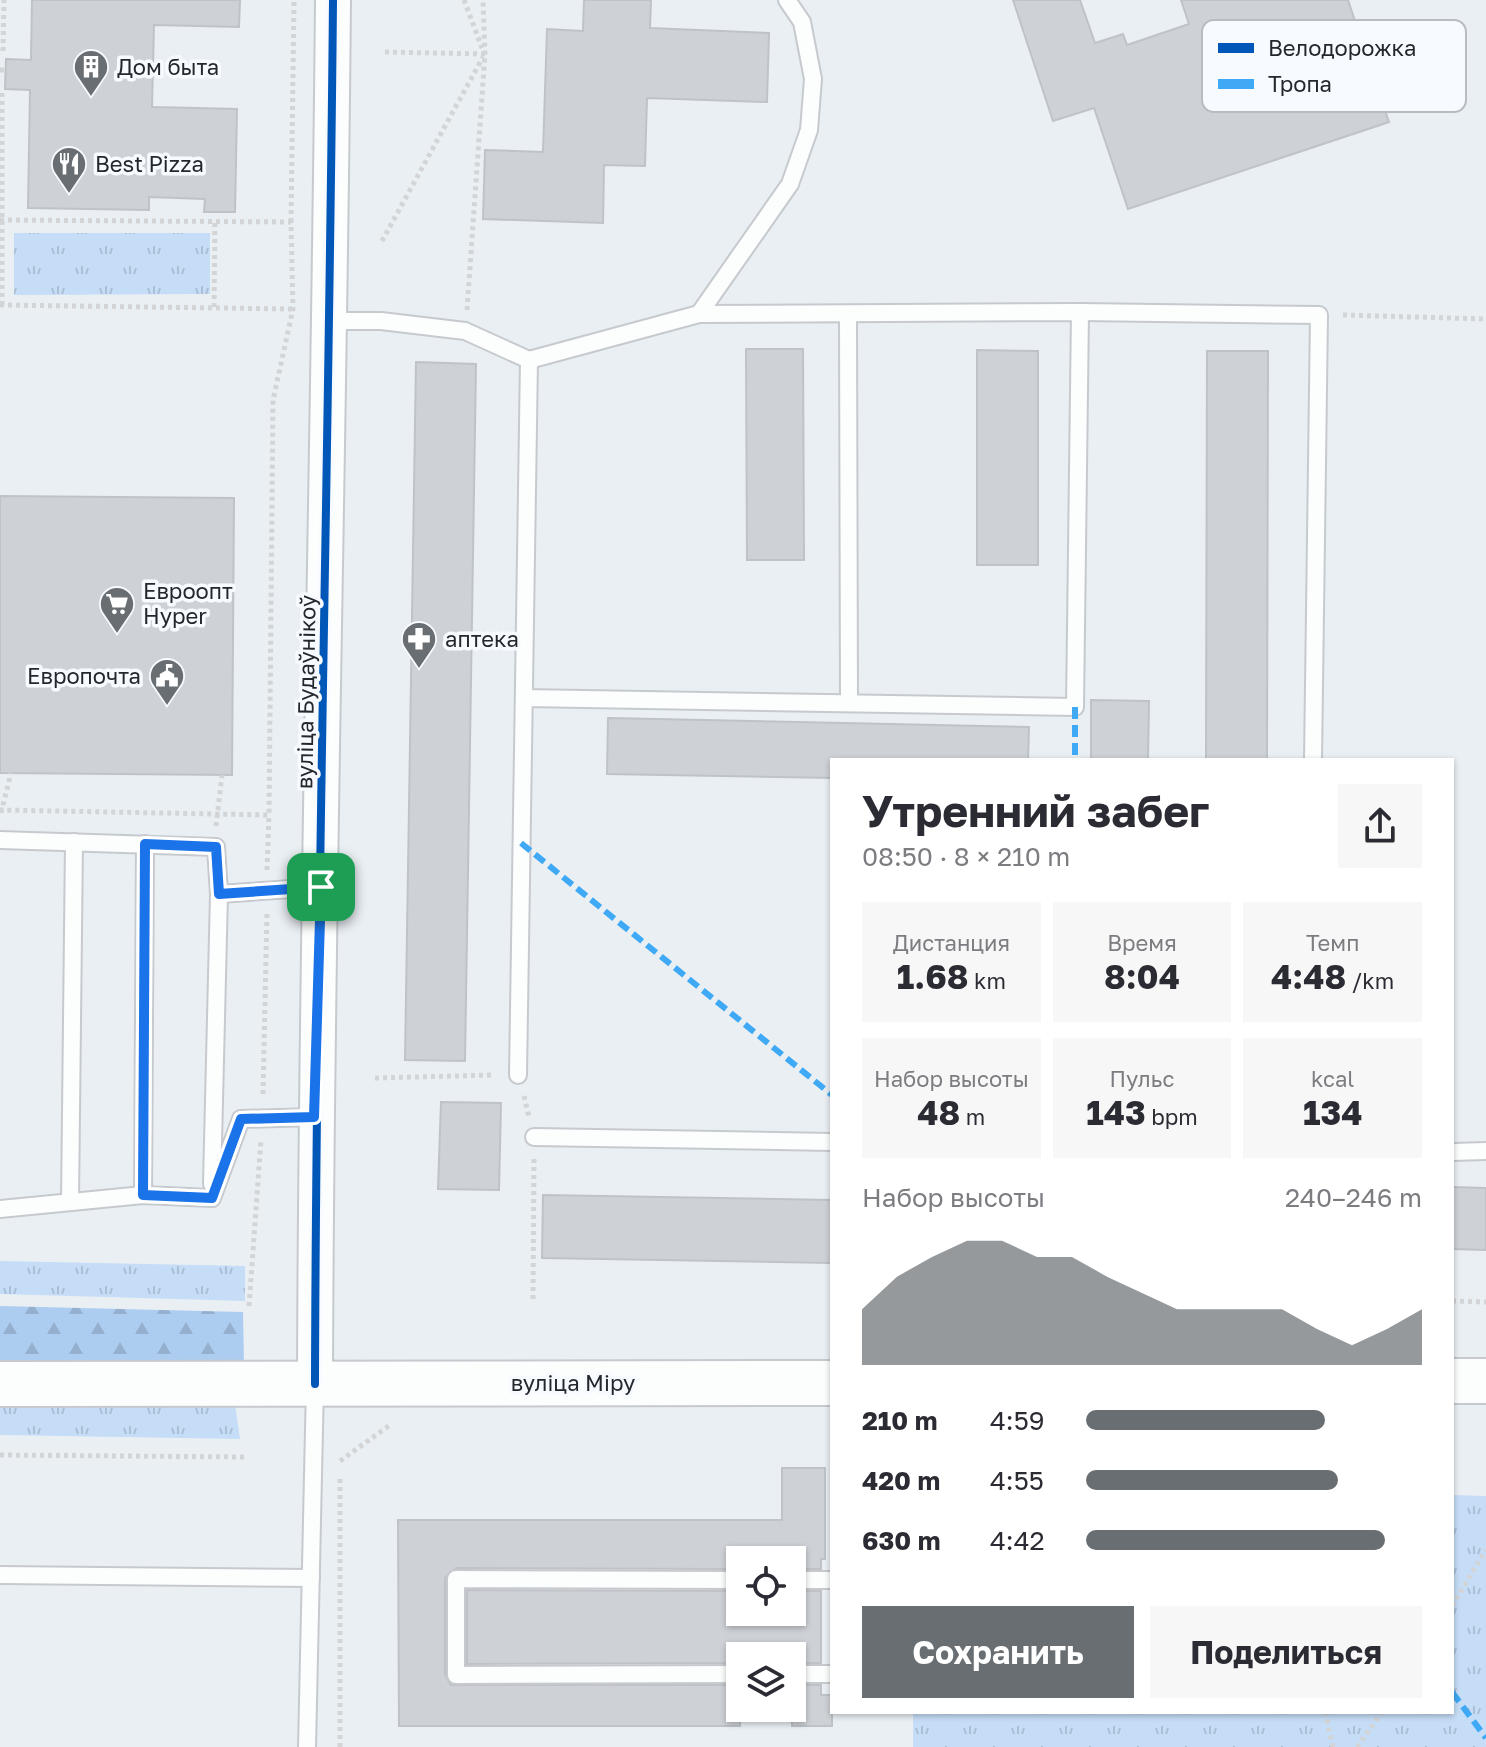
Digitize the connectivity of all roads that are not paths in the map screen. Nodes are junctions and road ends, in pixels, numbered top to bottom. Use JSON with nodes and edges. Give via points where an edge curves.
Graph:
{"nodes":[{"id":1,"x":333,"y":0,"type":"edge"},
{"id":2,"x":787,"y":0,"type":"edge"},
{"id":3,"x":1080,"y":312,"type":"junction"},
{"id":4,"x":699,"y":314,"type":"junction"},
{"id":5,"x":848,"y":315,"type":"junction"},
{"id":6,"x":330,"y":321,"type":"junction"},
{"id":7,"x":529,"y":360,"type":"junction"},
{"id":8,"x":524,"y":698,"type":"junction"},
{"id":9,"x":849,"y":703,"type":"junction"},
{"id":10,"x":1313,"y":758,"type":"edge"},
{"id":11,"x":0,"y":840,"type":"edge"},
{"id":12,"x":74,"y":842,"type":"junction"},
{"id":13,"x":145,"y":844,"type":"junction"},
{"id":14,"x":321,"y":887,"type":"junction"},
{"id":15,"x":219,"y":894,"type":"junction"},
{"id":16,"x":518,"y":1075,"type":"road end"},
{"id":17,"x":314,"y":1117,"type":"junction"},
{"id":18,"x":534,"y":1137,"type":"road end"},
{"id":19,"x":830,"y":1142,"type":"edge"},
{"id":20,"x":1486,"y":1151,"type":"edge"},
{"id":21,"x":1454,"y":1152,"type":"edge"},
{"id":22,"x":143,"y":1195,"type":"junction"},
{"id":23,"x":212,"y":1198,"type":"junction"},
{"id":24,"x":70,"y":1202,"type":"junction"},
{"id":25,"x":0,"y":1209,"type":"edge"},
{"id":26,"x":1454,"y":1381,"type":"edge"},
{"id":27,"x":1486,"y":1381,"type":"edge"},
{"id":28,"x":830,"y":1383,"type":"edge"},
{"id":29,"x":0,"y":1384,"type":"edge"},
{"id":30,"x":315,"y":1384,"type":"junction"},
{"id":31,"x":0,"y":1575,"type":"edge"},
{"id":32,"x":311,"y":1578,"type":"junction"},
{"id":33,"x":726,"y":1580,"type":"edge"},
{"id":34,"x":806,"y":1580,"type":"edge"},
{"id":35,"x":830,"y":1580,"type":"edge"},
{"id":36,"x":726,"y":1674,"type":"edge"},
{"id":37,"x":806,"y":1674,"type":"edge"},
{"id":38,"x":830,"y":1674,"type":"edge"},
{"id":39,"x":307,"y":1747,"type":"edge"}],
"edges":[{"from":1,"to":6,"type":"street","name":"вуліца Будаўнікоў"},
{"from":2,"to":4,"type":"lane","via":[[802,22],[813,79],[809,130],[790,184]]},
{"from":3,"to":5,"type":"lane"},
{"from":3,"to":9,"type":"lane","via":[[1075,707]]},
{"from":3,"to":10,"type":"lane","via":[[1319,315]]},
{"from":4,"to":5,"type":"lane"},
{"from":4,"to":7,"type":"lane"},
{"from":5,"to":9,"type":"lane"},
{"from":6,"to":7,"type":"lane","via":[[465,331]]},
{"from":6,"to":14,"type":"street","name":"вуліца Будаўнікоў"},
{"from":7,"to":8,"type":"lane"},
{"from":8,"to":9,"type":"lane"},
{"from":8,"to":16,"type":"lane"},
{"from":11,"to":12,"type":"lane"},
{"from":12,"to":13,"type":"lane"},
{"from":12,"to":24,"type":"lane"},
{"from":13,"to":15,"type":"lane","via":[[216,847]]},
{"from":13,"to":22,"type":"lane"},
{"from":14,"to":15,"type":"lane"},
{"from":14,"to":17,"type":"street","name":"вуліца Будаўнікоў"},
{"from":15,"to":23,"type":"lane"},
{"from":17,"to":23,"type":"lane","via":[[241,1119]]},
{"from":17,"to":30,"type":"street","name":"вуліца Будаўнікоў"},
{"from":18,"to":19,"type":"lane"},
{"from":20,"to":21,"type":"lane"},
{"from":22,"to":23,"type":"lane"},
{"from":22,"to":24,"type":"lane"},
{"from":24,"to":25,"type":"lane"},
{"from":26,"to":27,"type":"main road"},
{"from":28,"to":30,"type":"main road","name":"вуліца Міру"},
{"from":29,"to":30,"type":"main road","name":"вуліца Міру"},
{"from":30,"to":32,"type":"lane"},
{"from":31,"to":32,"type":"lane"},
{"from":32,"to":39,"type":"lane"},
{"from":33,"to":36,"type":"lane","via":[[456,1579],[456,1675]]},
{"from":34,"to":35,"type":"lane"},
{"from":37,"to":38,"type":"lane"}]}
